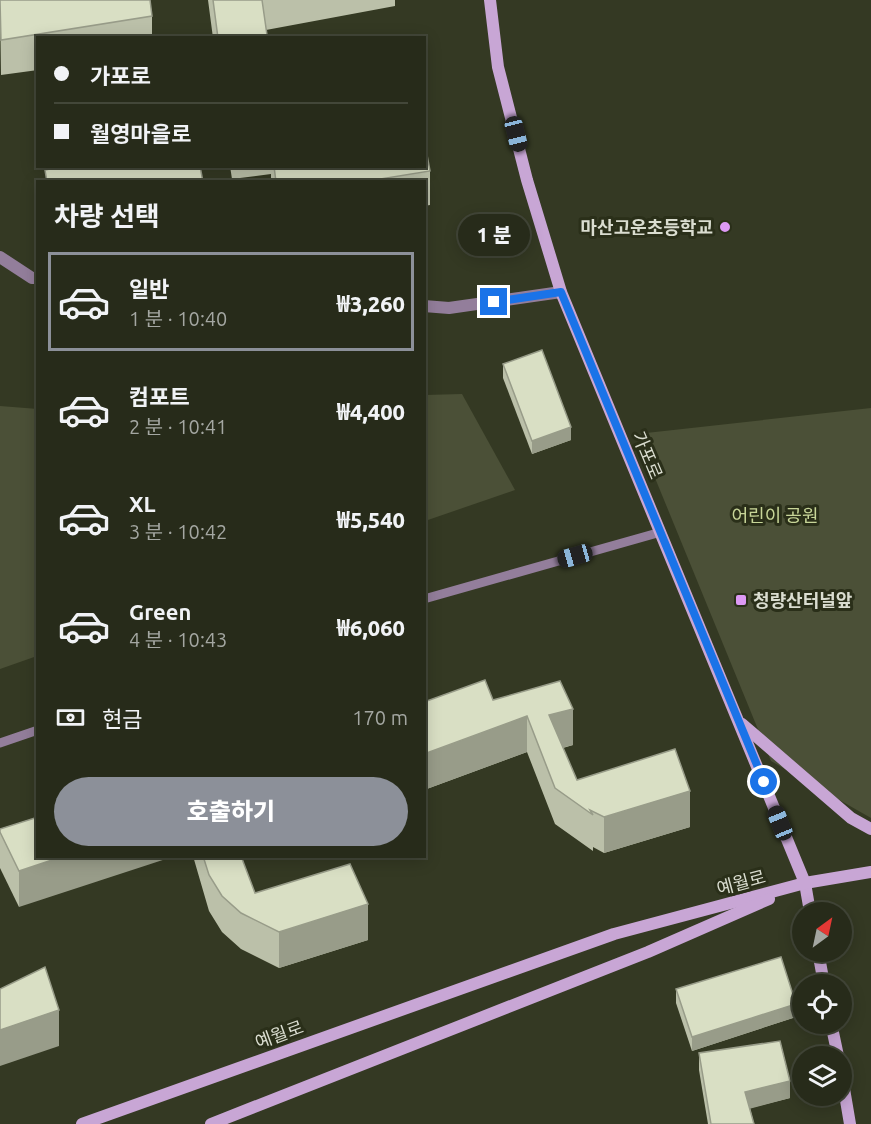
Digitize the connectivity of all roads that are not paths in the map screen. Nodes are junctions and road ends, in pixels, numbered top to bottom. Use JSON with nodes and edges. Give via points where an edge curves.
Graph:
{"nodes":[{"id":1,"x":490,"y":0,"type":"edge"},
{"id":2,"x":0,"y":257,"type":"edge"},
{"id":3,"x":36,"y":278,"type":"edge"},
{"id":4,"x":561,"y":292,"type":"junction"},
{"id":5,"x":426,"y":306,"type":"edge"},
{"id":6,"x":661,"y":532,"type":"junction"},
{"id":7,"x":426,"y":598,"type":"edge"},
{"id":8,"x":739,"y":722,"type":"junction"},
{"id":9,"x":36,"y":731,"type":"edge"},
{"id":10,"x":0,"y":743,"type":"edge"},
{"id":11,"x":871,"y":829,"type":"edge"},
{"id":12,"x":871,"y":872,"type":"edge"},
{"id":13,"x":805,"y":884,"type":"junction"},
{"id":14,"x":808,"y":902,"type":"edge"},
{"id":15,"x":847,"y":1106,"type":"edge"},
{"id":16,"x":82,"y":1124,"type":"edge"},
{"id":17,"x":211,"y":1124,"type":"edge"},
{"id":18,"x":850,"y":1124,"type":"edge"}],
"edges":[{"from":1,"to":4,"type":"main road","name":"가포로","via":[[498,67]]},
{"from":2,"to":3,"type":"street"},
{"from":4,"to":5,"type":"street","via":[[449,308]]},
{"from":4,"to":6,"type":"main road","name":"가포로"},
{"from":6,"to":7,"type":"lane"},
{"from":6,"to":8,"type":"main road","name":"가포로"},
{"from":8,"to":11,"type":"main road","via":[[851,818]]},
{"from":8,"to":13,"type":"main road","name":"가포로"},
{"from":9,"to":10,"type":"lane"},
{"from":12,"to":13,"type":"main road"},
{"from":13,"to":14,"type":"main road","name":"가포로"},
{"from":13,"to":16,"type":"main road","name":"예월로","via":[[614,934]]},
{"from":13,"to":17,"type":"main road","name":"예월로","via":[[648,952]]},
{"from":15,"to":18,"type":"main road"}]}
